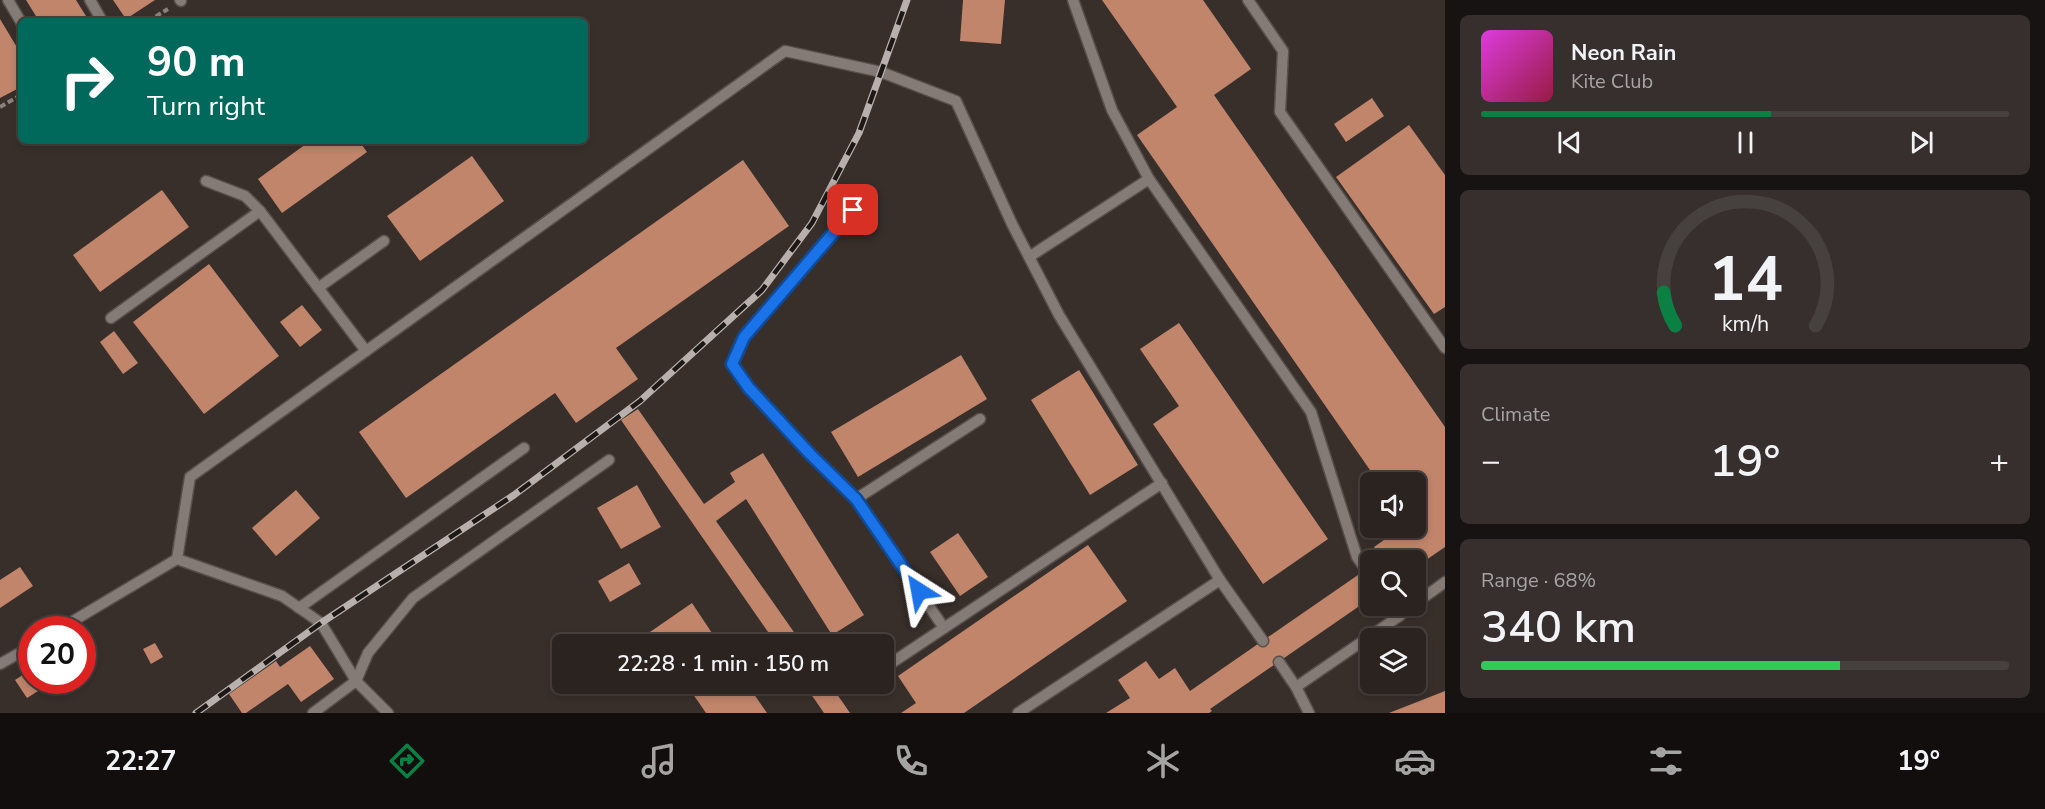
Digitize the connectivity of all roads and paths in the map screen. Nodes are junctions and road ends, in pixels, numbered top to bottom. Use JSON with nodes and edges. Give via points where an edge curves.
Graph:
{"nodes":[{"id":1,"x":8,"y":0,"type":"edge"},
{"id":2,"x":90,"y":0,"type":"edge"},
{"id":3,"x":1073,"y":0,"type":"edge"},
{"id":4,"x":1248,"y":0,"type":"edge"},
{"id":5,"x":19,"y":18,"type":"edge"},
{"id":6,"x":100,"y":18,"type":"edge"},
{"id":7,"x":18,"y":97,"type":"edge"},
{"id":8,"x":0,"y":107,"type":"edge"},
{"id":9,"x":1149,"y":179,"type":"junction"},
{"id":10,"x":206,"y":180,"type":"dead end"},
{"id":11,"x":868,"y":192,"type":"dead end"},
{"id":12,"x":260,"y":210,"type":"junction"},
{"id":13,"x":384,"y":241,"type":"dead end"},
{"id":14,"x":1029,"y":257,"type":"junction"},
{"id":15,"x":318,"y":288,"type":"junction"},
{"id":16,"x":111,"y":318,"type":"dead end"},
{"id":17,"x":1445,"y":348,"type":"edge"},
{"id":18,"x":366,"y":351,"type":"junction"},
{"id":19,"x":980,"y":419,"type":"dead end"},
{"id":20,"x":524,"y":448,"type":"dead end"},
{"id":21,"x":609,"y":460,"type":"dead end"},
{"id":22,"x":1162,"y":483,"type":"junction"},
{"id":23,"x":856,"y":499,"type":"junction"},
{"id":24,"x":177,"y":559,"type":"junction"},
{"id":25,"x":1360,"y":561,"type":"edge"},
{"id":26,"x":1220,"y":580,"type":"junction"},
{"id":27,"x":1445,"y":582,"type":"edge"},
{"id":28,"x":1426,"y":596,"type":"edge"},
{"id":29,"x":299,"y":608,"type":"junction"},
{"id":30,"x":81,"y":616,"type":"edge"},
{"id":31,"x":1398,"y":616,"type":"edge"},
{"id":32,"x":944,"y":628,"type":"junction"},
{"id":33,"x":1263,"y":641,"type":"dead end"},
{"id":34,"x":18,"y":654,"type":"edge"},
{"id":35,"x":894,"y":661,"type":"edge"},
{"id":36,"x":1279,"y":662,"type":"dead end"},
{"id":37,"x":0,"y":664,"type":"edge"},
{"id":38,"x":356,"y":681,"type":"junction"},
{"id":39,"x":1296,"y":687,"type":"junction"},
{"id":40,"x":312,"y":713,"type":"edge"},
{"id":41,"x":388,"y":713,"type":"edge"},
{"id":42,"x":1018,"y":713,"type":"edge"},
{"id":43,"x":1309,"y":713,"type":"edge"}],
"edges":[{"from":1,"to":5,"type":"lane"},
{"from":2,"to":6,"type":"lane"},
{"from":3,"to":9,"type":"lane","via":[[1112,110]]},
{"from":4,"to":17,"type":"lane","via":[[1283,51],[1280,112]]},
{"from":7,"to":8,"type":"path"},
{"from":9,"to":14,"type":"lane"},
{"from":9,"to":25,"type":"lane","via":[[1311,412]]},
{"from":10,"to":12,"type":"lane","via":[[245,196]]},
{"from":11,"to":23,"type":"lane","via":[[744,337],[732,364],[749,388]]},
{"from":12,"to":15,"type":"lane"},
{"from":12,"to":16,"type":"lane"},
{"from":13,"to":15,"type":"lane"},
{"from":14,"to":18,"type":"lane","via":[[956,100],[881,72],[785,51]]},
{"from":14,"to":22,"type":"lane","via":[[1059,315]]},
{"from":15,"to":18,"type":"lane"},
{"from":18,"to":24,"type":"lane","via":[[190,477]]},
{"from":19,"to":23,"type":"lane"},
{"from":20,"to":29,"type":"lane"},
{"from":21,"to":38,"type":"lane","via":[[413,598],[368,653]]},
{"from":22,"to":26,"type":"lane"},
{"from":22,"to":32,"type":"lane"},
{"from":23,"to":32,"type":"lane"},
{"from":24,"to":29,"type":"lane","via":[[282,596]]},
{"from":24,"to":30,"type":"lane"},
{"from":26,"to":33,"type":"lane"},
{"from":26,"to":42,"type":"lane"},
{"from":27,"to":28,"type":"lane"},
{"from":29,"to":38,"type":"lane","via":[[321,622]]},
{"from":31,"to":39,"type":"lane"},
{"from":32,"to":35,"type":"lane"},
{"from":34,"to":37,"type":"lane"},
{"from":36,"to":39,"type":"lane"},
{"from":38,"to":40,"type":"lane"},
{"from":38,"to":41,"type":"lane"},
{"from":39,"to":43,"type":"lane"}]}
